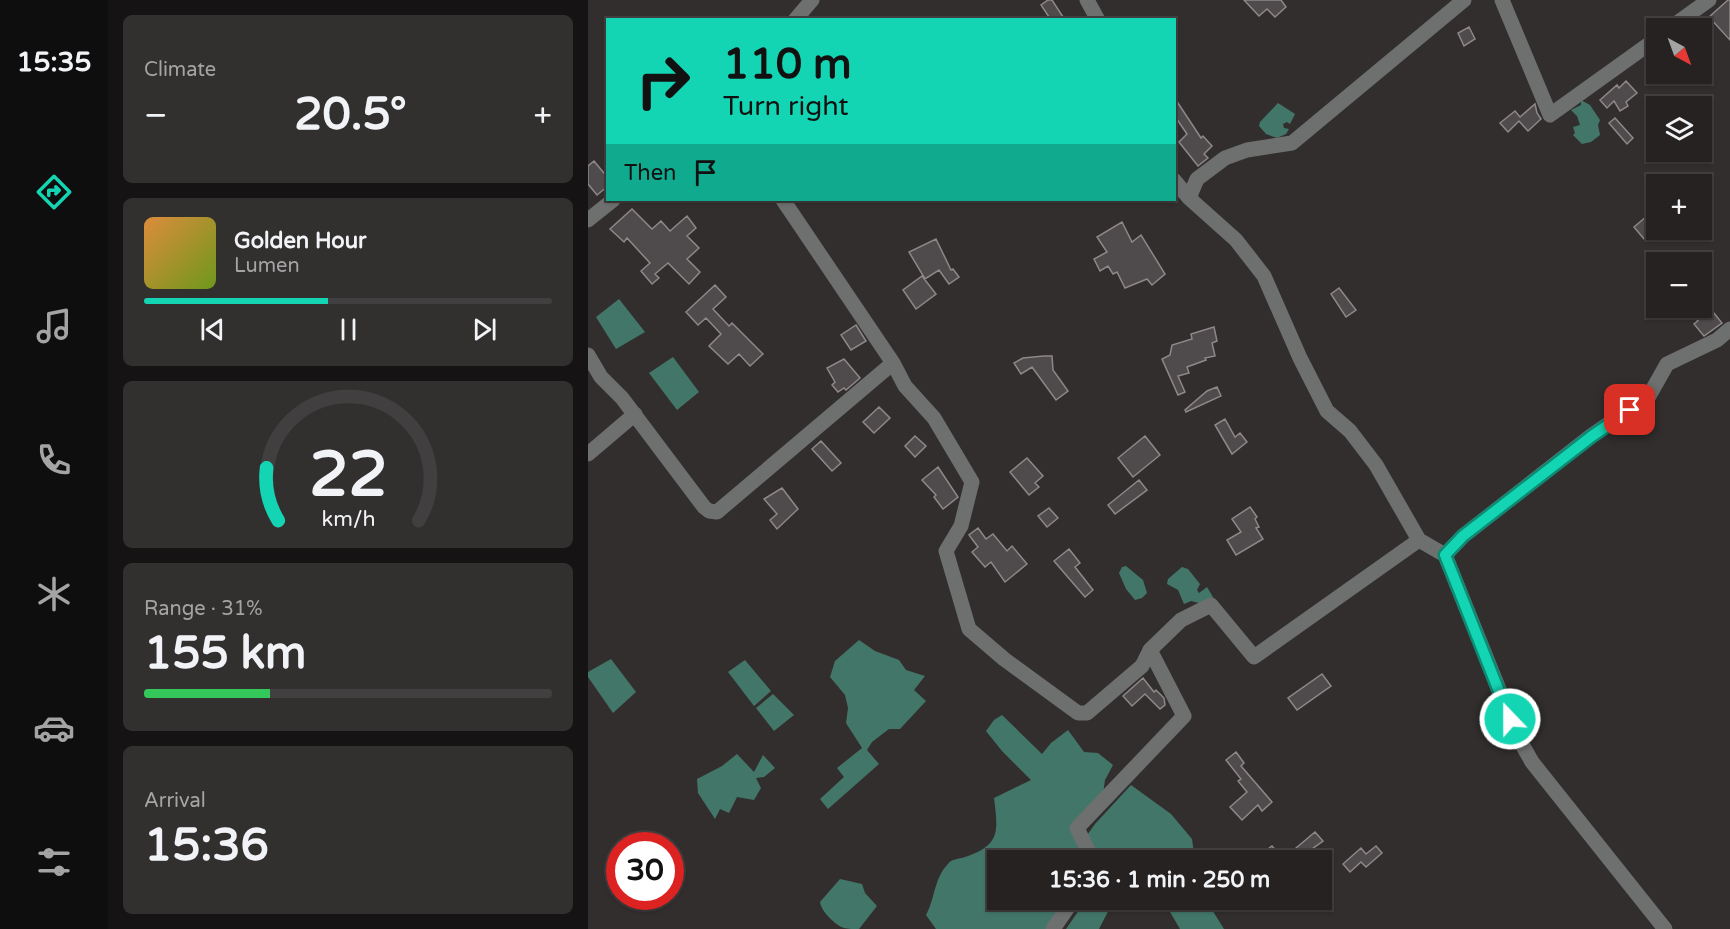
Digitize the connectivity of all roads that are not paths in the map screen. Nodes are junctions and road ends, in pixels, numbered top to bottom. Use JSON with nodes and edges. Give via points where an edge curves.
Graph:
{"nodes":[{"id":1,"x":812,"y":0,"type":"edge"},
{"id":2,"x":1087,"y":0,"type":"edge"},
{"id":3,"x":1464,"y":0,"type":"edge"},
{"id":4,"x":1502,"y":0,"type":"edge"},
{"id":5,"x":1709,"y":0,"type":"edge"},
{"id":6,"x":797,"y":18,"type":"edge"},
{"id":7,"x":1097,"y":18,"type":"edge"},
{"id":8,"x":1684,"y":18,"type":"edge"},
{"id":9,"x":1646,"y":46,"type":"edge"},
{"id":10,"x":1176,"y":182,"type":"edge"},
{"id":11,"x":1189,"y":198,"type":"junction"},
{"id":12,"x":612,"y":201,"type":"edge"},
{"id":13,"x":784,"y":201,"type":"edge"},
{"id":14,"x":588,"y":220,"type":"edge"},
{"id":15,"x":1730,"y":329,"type":"edge"},
{"id":16,"x":588,"y":355,"type":"edge"},
{"id":17,"x":894,"y":363,"type":"junction"},
{"id":18,"x":635,"y":414,"type":"junction"},
{"id":19,"x":588,"y":454,"type":"edge"},
{"id":20,"x":1419,"y":540,"type":"junction"},
{"id":21,"x":1445,"y":555,"type":"junction"},
{"id":22,"x":1150,"y":650,"type":"junction"},
{"id":23,"x":1088,"y":850,"type":"edge"},
{"id":24,"x":1066,"y":910,"type":"edge"},
{"id":25,"x":1053,"y":929,"type":"edge"},
{"id":26,"x":1665,"y":929,"type":"edge"}],
"edges":[{"from":1,"to":6,"type":"street"},
{"from":2,"to":7,"type":"street"},
{"from":3,"to":11,"type":"street","via":[[1292,143],[1247,150],[1225,158],[1197,179]]},
{"from":4,"to":9,"type":"street","via":[[1550,115]]},
{"from":5,"to":8,"type":"street"},
{"from":10,"to":11,"type":"street"},
{"from":11,"to":20,"type":"street","via":[[1236,240],[1264,276],[1327,411],[1350,431],[1376,465]]},
{"from":12,"to":14,"type":"street"},
{"from":13,"to":17,"type":"street"},
{"from":15,"to":21,"type":"street","via":[[1717,340],[1667,364],[1649,396],[1463,536]]},
{"from":16,"to":18,"type":"street","via":[[601,377]]},
{"from":17,"to":18,"type":"street","via":[[717,512],[704,507]]},
{"from":17,"to":22,"type":"street","via":[[905,386],[934,418],[972,482],[961,526],[946,550],[969,629],[1078,713],[1087,713],[1142,666]]},
{"from":18,"to":19,"type":"street"},
{"from":20,"to":21,"type":"street"},
{"from":20,"to":22,"type":"street","via":[[1254,657],[1211,605],[1181,620]]},
{"from":21,"to":26,"type":"street","via":[[1519,739],[1532,762]]},
{"from":22,"to":23,"type":"street","via":[[1184,716],[1077,828]]},
{"from":24,"to":25,"type":"street"}]}
